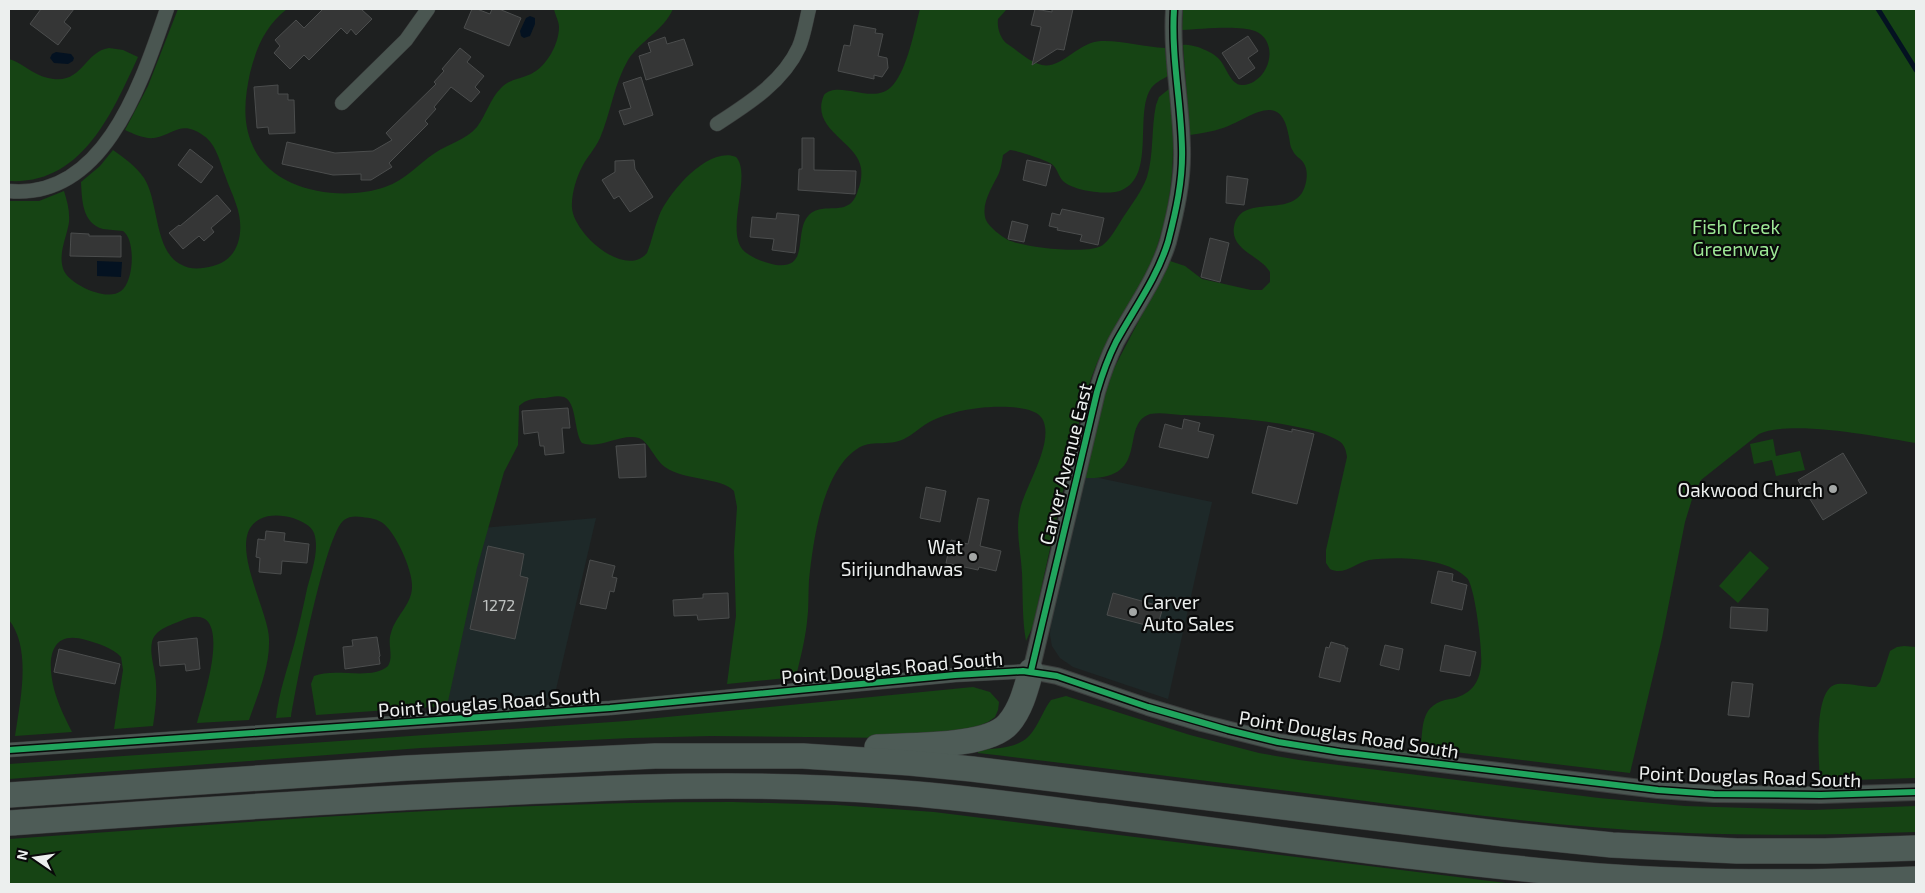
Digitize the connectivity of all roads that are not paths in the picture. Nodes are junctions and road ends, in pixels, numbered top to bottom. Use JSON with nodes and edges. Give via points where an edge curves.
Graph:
{"nodes":[{"id":1,"x":167,"y":9,"type":"edge"},
{"id":2,"x":428,"y":9,"type":"edge"},
{"id":3,"x":809,"y":9,"type":"edge"},
{"id":4,"x":1174,"y":9,"type":"edge"},
{"id":5,"x":342,"y":102,"type":"dead end"},
{"id":6,"x":717,"y":124,"type":"dead end"},
{"id":7,"x":9,"y":191,"type":"edge"},
{"id":8,"x":1032,"y":671,"type":"junction"},
{"id":9,"x":9,"y":750,"type":"edge"},
{"id":10,"x":719,"y":755,"type":"junction"},
{"id":11,"x":1916,"y":792,"type":"edge"},
{"id":12,"x":9,"y":796,"type":"edge"},
{"id":13,"x":9,"y":822,"type":"edge"},
{"id":14,"x":1916,"y":848,"type":"edge"},
{"id":15,"x":1916,"y":879,"type":"edge"}],
"edges":[{"from":1,"to":7,"type":"street","via":[[136,88],[116,126],[93,159],[54,186]]},
{"from":2,"to":5,"type":"street","via":[[402,44]]},
{"from":3,"to":6,"type":"street","via":[[798,47],[783,71],[756,97]]},
{"from":4,"to":8,"type":"street","name":"Carver Avenue East","via":[[1173,45],[1182,149],[1178,201],[1159,265],[1112,351],[1096,392]]},
{"from":8,"to":9,"type":"street","name":"Point Douglas Road South","via":[[955,675],[600,709]]},
{"from":8,"to":10,"type":"highway","via":[[1013,718],[1000,732],[985,738],[916,745]]},
{"from":8,"to":11,"type":"street","name":"Point Douglas Road South","via":[[1057,676],[1202,724],[1278,742],[1340,752],[1714,794],[1821,796]]},
{"from":10,"to":12,"type":"highway","via":[[426,767]]},
{"from":10,"to":14,"type":"highway","via":[[855,759],[972,769],[1612,845],[1737,851]]},
{"from":13,"to":15,"type":"highway","via":[[511,792],[777,786],[990,802],[1601,876],[1766,883]]}]}
